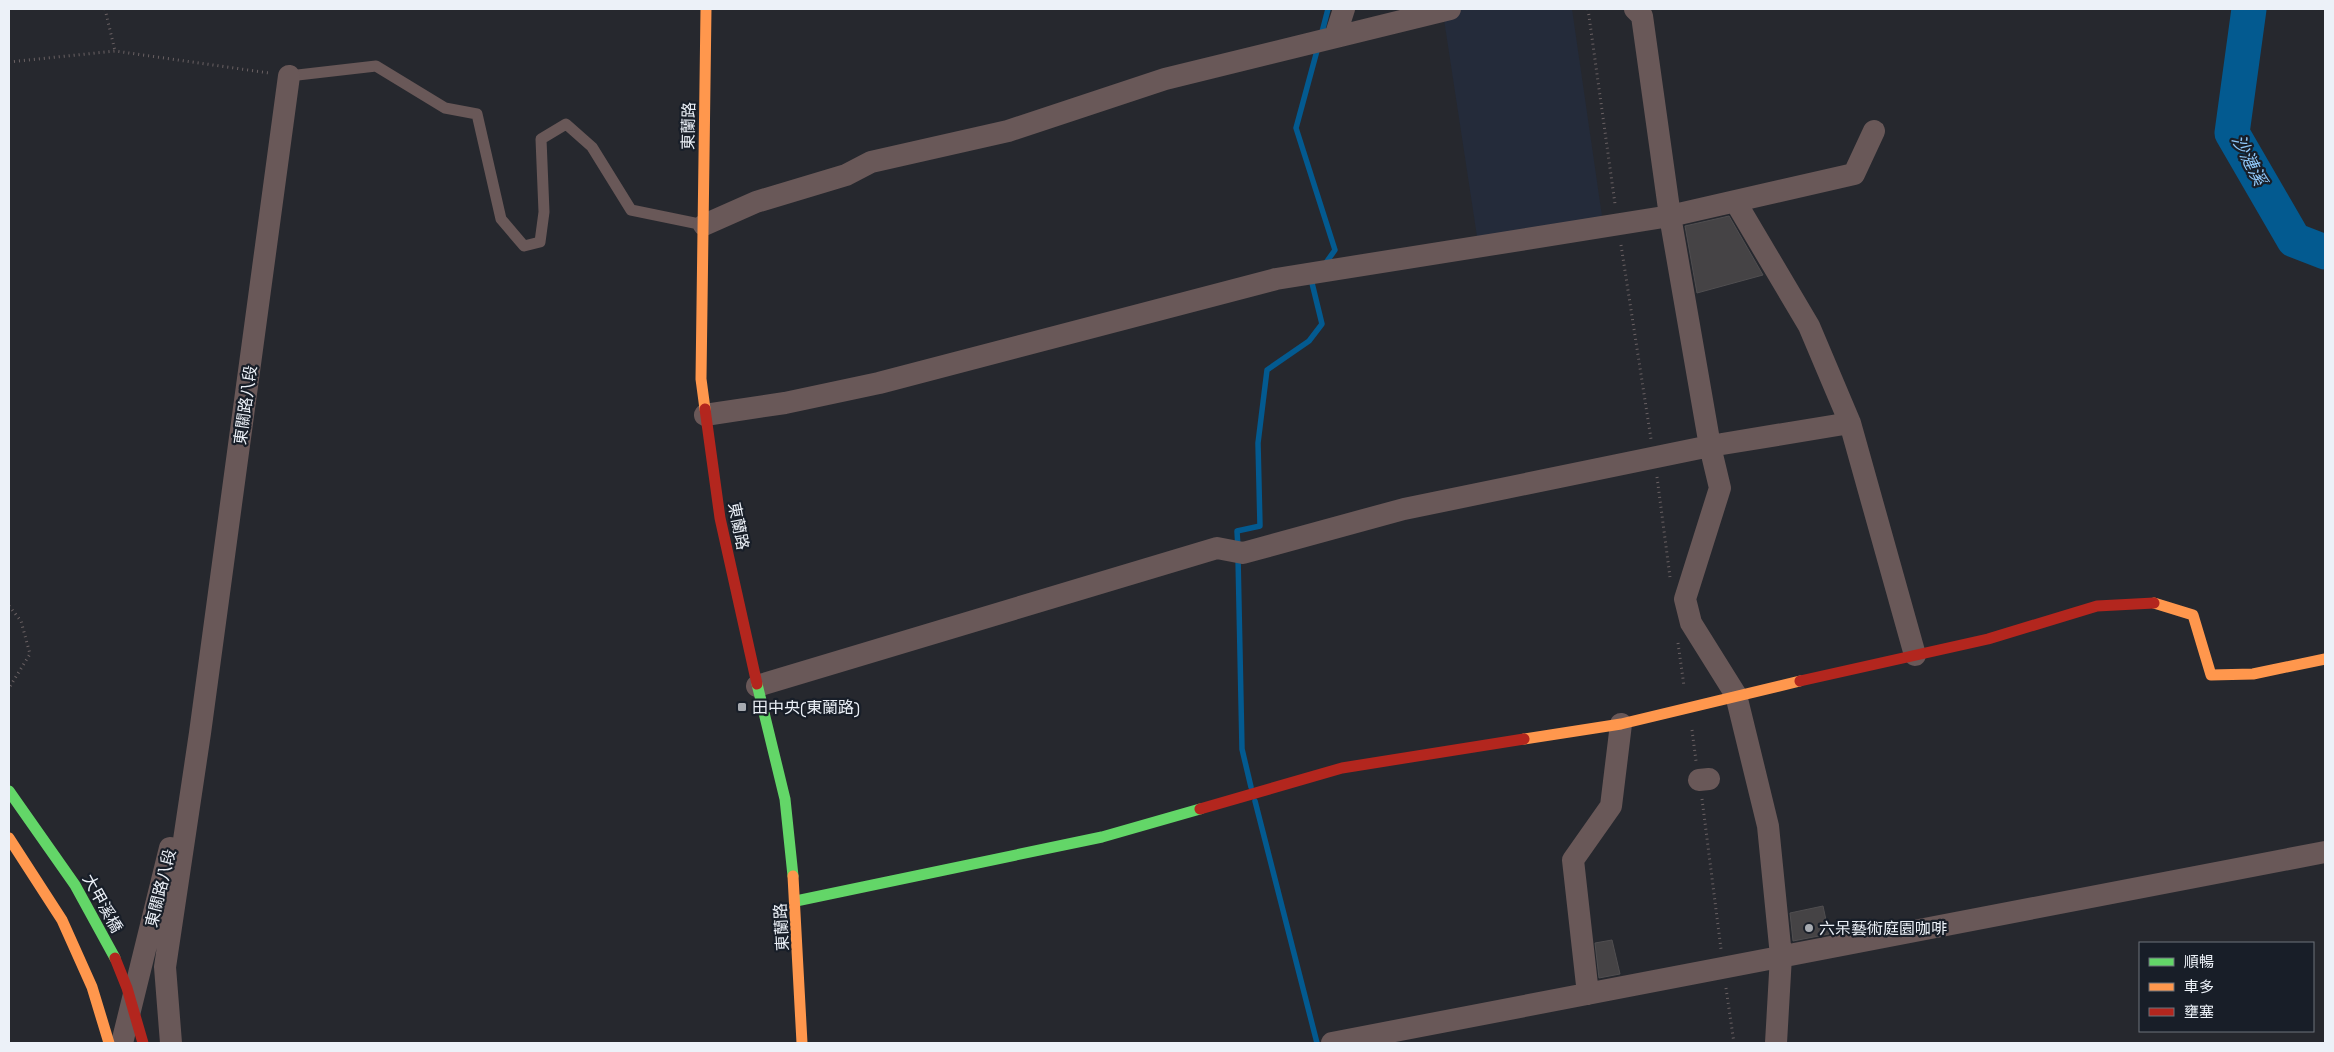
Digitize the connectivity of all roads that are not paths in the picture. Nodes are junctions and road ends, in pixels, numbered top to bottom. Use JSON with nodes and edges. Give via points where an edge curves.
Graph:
{"nodes":[{"id":1,"x":706,"y":9,"type":"edge"},
{"id":2,"x":1344,"y":9,"type":"edge"},
{"id":3,"x":1450,"y":9,"type":"edge"},
{"id":4,"x":1636,"y":9,"type":"edge"},
{"id":5,"x":1335,"y":37,"type":"junction"},
{"id":6,"x":289,"y":76,"type":"joint"},
{"id":7,"x":1874,"y":131,"type":"dead end"},
{"id":8,"x":1735,"y":201,"type":"junction"},
{"id":9,"x":1670,"y":216,"type":"junction"},
{"id":10,"x":704,"y":225,"type":"junction"},
{"id":11,"x":705,"y":414,"type":"junction"},
{"id":12,"x":1850,"y":423,"type":"junction"},
{"id":13,"x":1710,"y":446,"type":"junction"},
{"id":14,"x":1915,"y":655,"type":"junction"},
{"id":15,"x":2325,"y":659,"type":"edge"},
{"id":16,"x":757,"y":686,"type":"junction"},
{"id":17,"x":1736,"y":695,"type":"junction"},
{"id":18,"x":1621,"y":724,"type":"junction"},
{"id":19,"x":200,"y":733,"type":"junction"},
{"id":20,"x":9,"y":791,"type":"edge"},
{"id":21,"x":9,"y":838,"type":"edge"},
{"id":22,"x":2325,"y":852,"type":"edge"},
{"id":23,"x":796,"y":901,"type":"junction"},
{"id":24,"x":1781,"y":956,"type":"junction"},
{"id":25,"x":1588,"y":994,"type":"junction"},
{"id":26,"x":109,"y":1043,"type":"edge"},
{"id":27,"x":122,"y":1043,"type":"edge"},
{"id":28,"x":143,"y":1043,"type":"edge"},
{"id":29,"x":171,"y":1043,"type":"edge"},
{"id":30,"x":802,"y":1043,"type":"edge"},
{"id":31,"x":1332,"y":1043,"type":"edge"},
{"id":32,"x":1776,"y":1043,"type":"edge"}],
"edges":[{"from":1,"to":10,"type":"main road","name":"東蘭路"},
{"from":2,"to":5,"type":"street"},
{"from":3,"to":5,"type":"street"},
{"from":4,"to":9,"type":"street","via":[[1642,16]]},
{"from":5,"to":10,"type":"street","via":[[1165,79],[1008,131],[870,162],[846,175],[756,202]]},
{"from":6,"to":10,"type":"lane","via":[[376,66],[445,108],[477,114],[501,219],[524,246],[540,242],[544,212],[541,139],[566,124],[592,147],[632,210]]},
{"from":6,"to":19,"type":"street","name":"東關路八段"},
{"from":7,"to":8,"type":"street","via":[[1854,174]]},
{"from":8,"to":9,"type":"street"},
{"from":8,"to":12,"type":"street","via":[[1809,326]]},
{"from":9,"to":11,"type":"street","via":[[1276,279],[879,382],[785,403]]},
{"from":9,"to":13,"type":"street"},
{"from":10,"to":11,"type":"main road","name":"東蘭路","via":[[701,379]]},
{"from":11,"to":16,"type":"main road","name":"東蘭路","via":[[720,518]]},
{"from":12,"to":13,"type":"street"},
{"from":12,"to":14,"type":"street"},
{"from":13,"to":16,"type":"street","via":[[1404,509],[1243,553],[1218,548]]},
{"from":13,"to":17,"type":"street","via":[[1720,488],[1685,599],[1691,623]]},
{"from":14,"to":15,"type":"main road","via":[[1988,639],[2097,606],[2153,603],[2193,615],[2211,675],[2253,674]]},
{"from":14,"to":17,"type":"main road"},
{"from":16,"to":23,"type":"main road","name":"東蘭路","via":[[785,799]]},
{"from":17,"to":18,"type":"main road"},
{"from":17,"to":24,"type":"street","via":[[1768,826]]},
{"from":18,"to":23,"type":"main road","via":[[1342,768],[1102,837]]},
{"from":18,"to":25,"type":"street","via":[[1611,806],[1573,860]]},
{"from":19,"to":27,"type":"street","name":"東關路八段"},
{"from":19,"to":29,"type":"street","name":"東關路八段","via":[[165,967]]},
{"from":20,"to":28,"type":"main road","name":"大甲溪橋","bridge":true,"via":[[63,865],[100,926],[126,989]]},
{"from":21,"to":26,"type":"main road","via":[[62,920],[92,987]]},
{"from":22,"to":24,"type":"street"},
{"from":23,"to":30,"type":"main road","name":"東蘭路"},
{"from":24,"to":25,"type":"street"},
{"from":24,"to":32,"type":"street"},
{"from":25,"to":31,"type":"street"}]}
